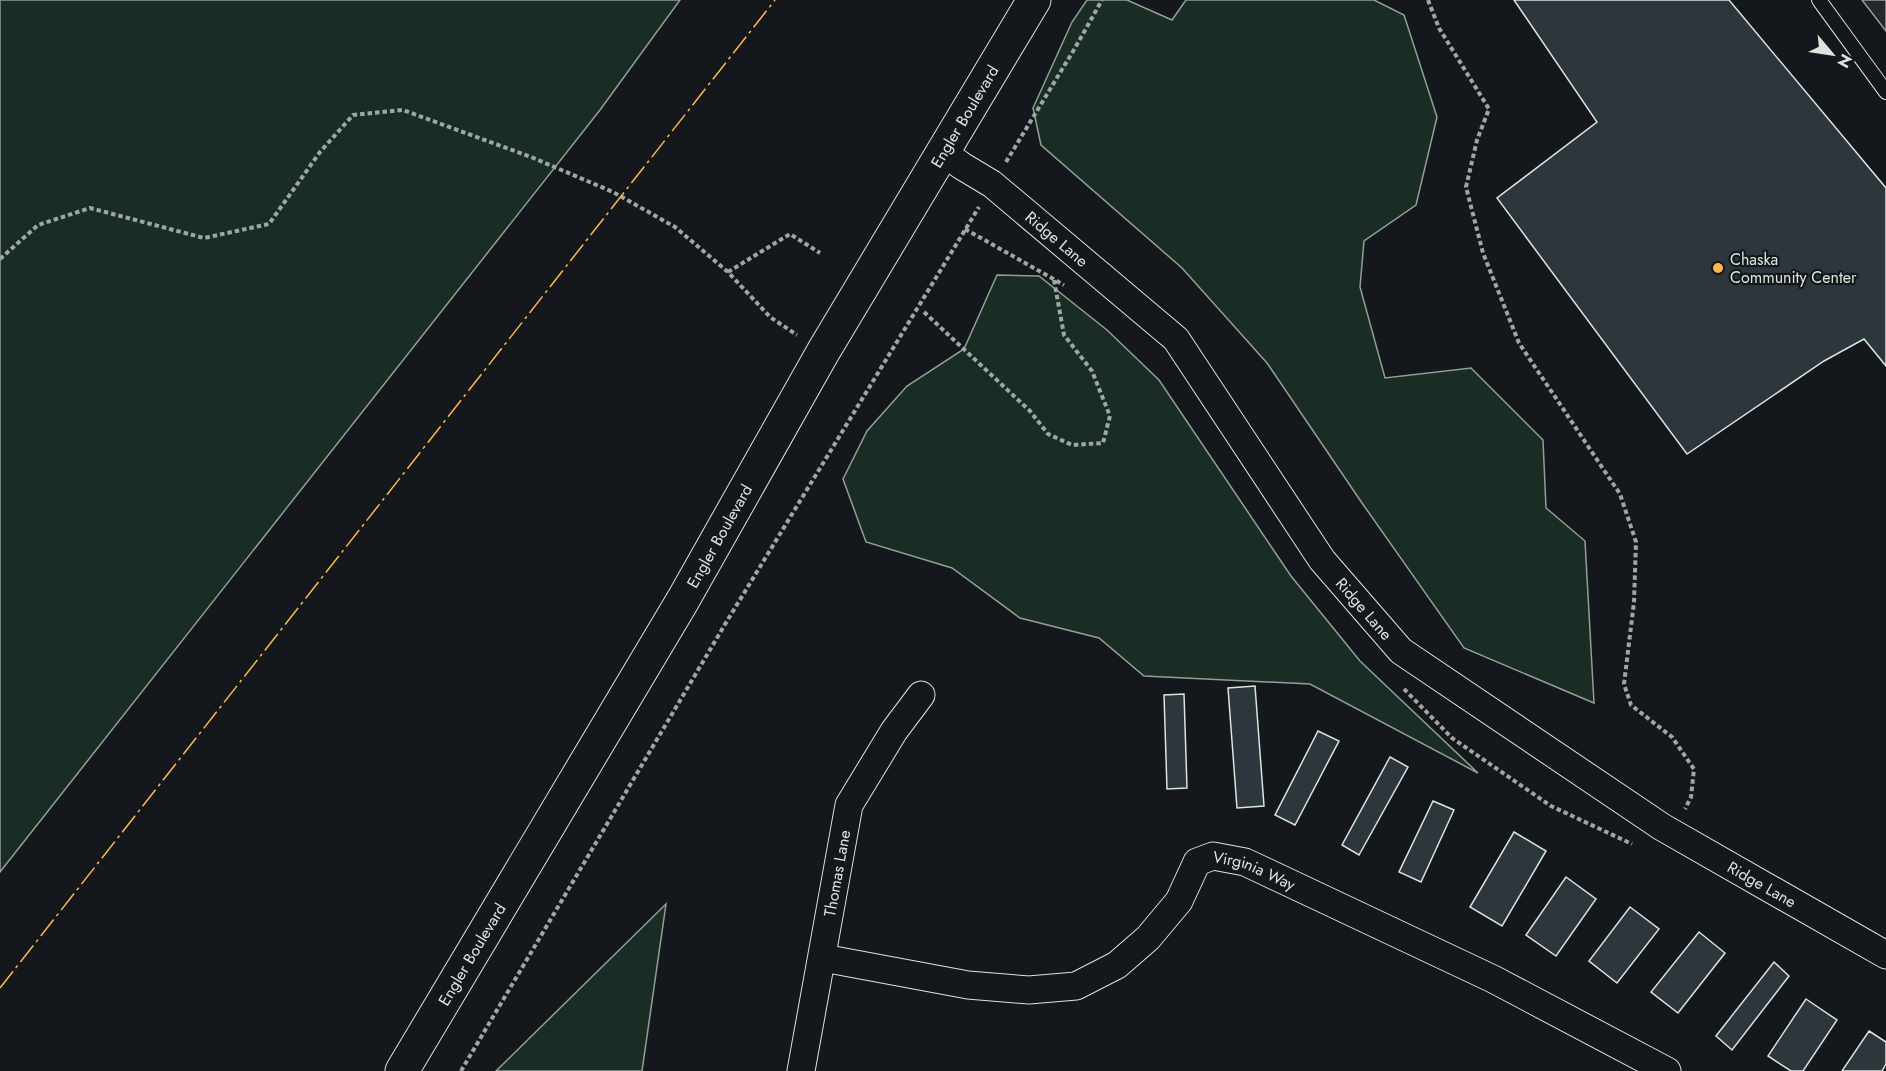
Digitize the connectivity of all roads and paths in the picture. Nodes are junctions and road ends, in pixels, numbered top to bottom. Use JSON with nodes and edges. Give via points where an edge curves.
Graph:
{"nodes":[{"id":1,"x":1034,"y":0,"type":"edge"},
{"id":2,"x":1102,"y":0,"type":"edge"},
{"id":3,"x":1428,"y":0,"type":"edge"},
{"id":4,"x":1820,"y":0,"type":"edge"},
{"id":5,"x":1886,"y":92,"type":"edge"},
{"id":6,"x":944,"y":153,"type":"junction"},
{"id":7,"x":992,"y":184,"type":"junction"},
{"id":8,"x":820,"y":253,"type":"dead end"},
{"id":9,"x":0,"y":259,"type":"edge"},
{"id":10,"x":728,"y":272,"type":"junction"},
{"id":11,"x":1054,"y":279,"type":"dead end"},
{"id":12,"x":924,"y":312,"type":"dead end"},
{"id":13,"x":823,"y":352,"type":"junction"},
{"id":14,"x":921,"y":695,"type":"dead end"},
{"id":15,"x":1673,"y":833,"type":"junction"},
{"id":16,"x":1886,"y":955,"type":"edge"},
{"id":17,"x":823,"y":958,"type":"junction"},
{"id":18,"x":402,"y":1071,"type":"edge"},
{"id":19,"x":461,"y":1071,"type":"edge"},
{"id":20,"x":801,"y":1071,"type":"edge"},
{"id":21,"x":1666,"y":1071,"type":"edge"}],
"edges":[{"from":1,"to":6,"type":"main road","name":"Engler Boulevard"},
{"from":2,"to":7,"type":"path"},
{"from":3,"to":15,"type":"path","via":[[1438,28],[1489,109],[1466,187],[1483,253],[1519,343],[1620,494],[1636,542],[1634,602],[1624,684],[1631,705],[1672,737],[1694,769],[1691,797]]},
{"from":4,"to":5,"type":"lane"},
{"from":6,"to":7,"type":"street","name":"Ridge Lane"},
{"from":6,"to":13,"type":"main road","name":"Engler Boulevard"},
{"from":7,"to":15,"type":"street","name":"Ridge Lane","via":[[1176,339],[1322,560],[1401,651]]},
{"from":7,"to":19,"type":"path"},
{"from":8,"to":10,"type":"path","via":[[790,234]]},
{"from":9,"to":10,"type":"path","via":[[38,225],[90,208],[204,238],[269,224],[320,152],[353,115],[403,110],[613,192],[675,227]]},
{"from":10,"to":13,"type":"path","via":[[770,317]]},
{"from":11,"to":12,"type":"path","via":[[1064,335],[1092,371],[1110,416],[1103,443],[1072,445],[1048,434],[1030,411]]},
{"from":13,"to":18,"type":"main road","name":"Engler Boulevard","via":[[683,600]]},
{"from":14,"to":17,"type":"street","name":"Thomas Lane","via":[[849,805]]},
{"from":15,"to":16,"type":"street","name":"Ridge Lane"},
{"from":17,"to":20,"type":"street","name":"Thomas Lane"},
{"from":17,"to":21,"type":"street","name":"Virginia Way","via":[[968,985],[1029,990],[1076,986],[1117,964],[1149,938],[1179,901],[1197,862],[1213,856],[1245,862],[1493,979]]}]}
